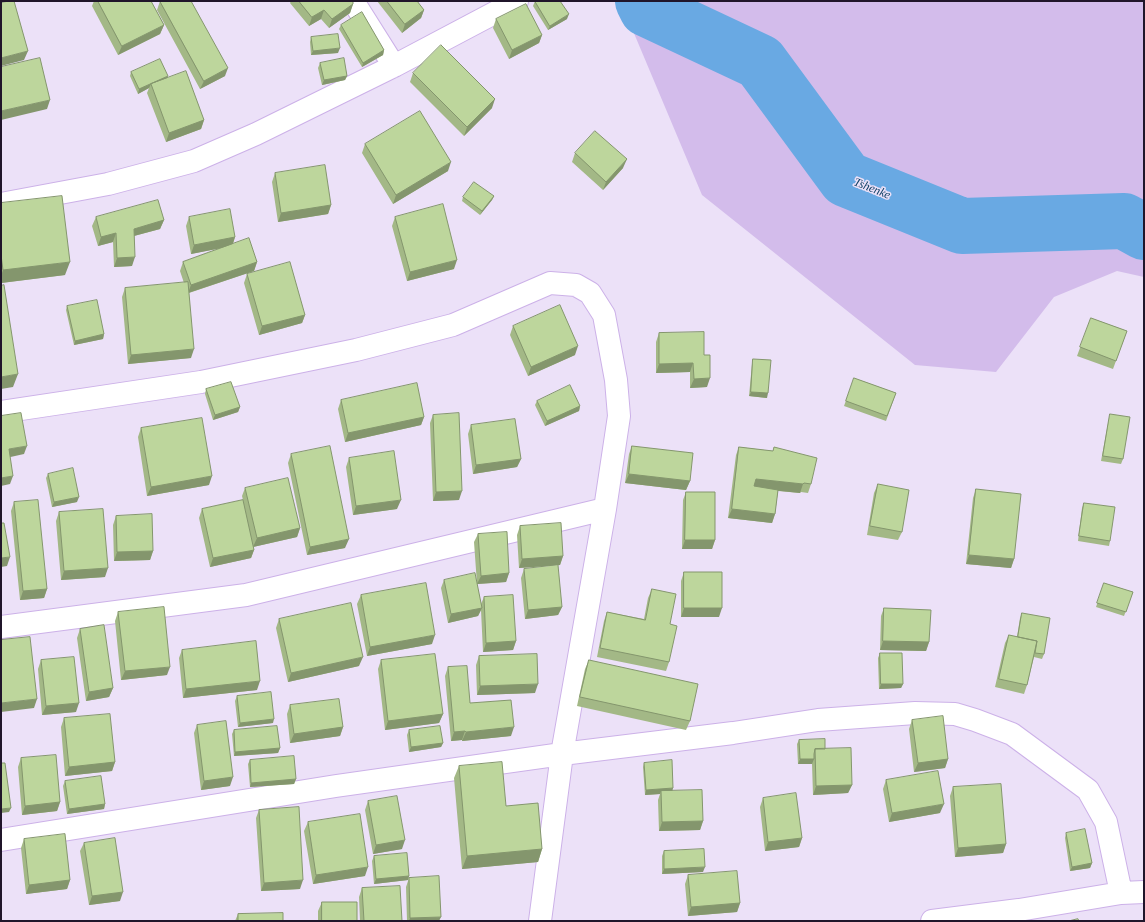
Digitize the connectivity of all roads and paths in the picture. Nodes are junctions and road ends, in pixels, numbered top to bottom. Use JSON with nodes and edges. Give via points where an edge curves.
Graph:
{"nodes":[{"id":1,"x":353,"y":1,"type":"edge"},
{"id":2,"x":517,"y":1,"type":"edge"},
{"id":3,"x":394,"y":66,"type":"junction"},
{"id":4,"x":1,"y":204,"type":"edge"},
{"id":5,"x":1,"y":412,"type":"edge"},
{"id":6,"x":605,"y":509,"type":"junction"},
{"id":7,"x":1,"y":627,"type":"edge"},
{"id":8,"x":562,"y":754,"type":"junction"},
{"id":9,"x":1,"y":840,"type":"edge"},
{"id":10,"x":1144,"y":892,"type":"edge"},
{"id":11,"x":1121,"y":893,"type":"junction"},
{"id":12,"x":540,"y":921,"type":"edge"},
{"id":13,"x":932,"y":921,"type":"edge"}],
"edges":[{"from":1,"to":3,"type":"street"},
{"from":2,"to":3,"type":"street"},
{"from":3,"to":4,"type":"street","via":[[256,134],[194,161],[108,184]]},
{"from":5,"to":6,"type":"street","via":[[202,382],[356,350],[454,325],[550,283],[576,285],[590,293],[604,315],[616,380],[619,416]]},
{"from":6,"to":7,"type":"street","via":[[246,595]]},
{"from":6,"to":8,"type":"street"},
{"from":8,"to":9,"type":"street","via":[[336,786]]},
{"from":8,"to":11,"type":"street","via":[[818,720],[915,713],[955,714],[1012,734],[1088,790],[1106,822]]},
{"from":8,"to":12,"type":"street"},
{"from":10,"to":11,"type":"street"},
{"from":11,"to":13,"type":"street"}]}
